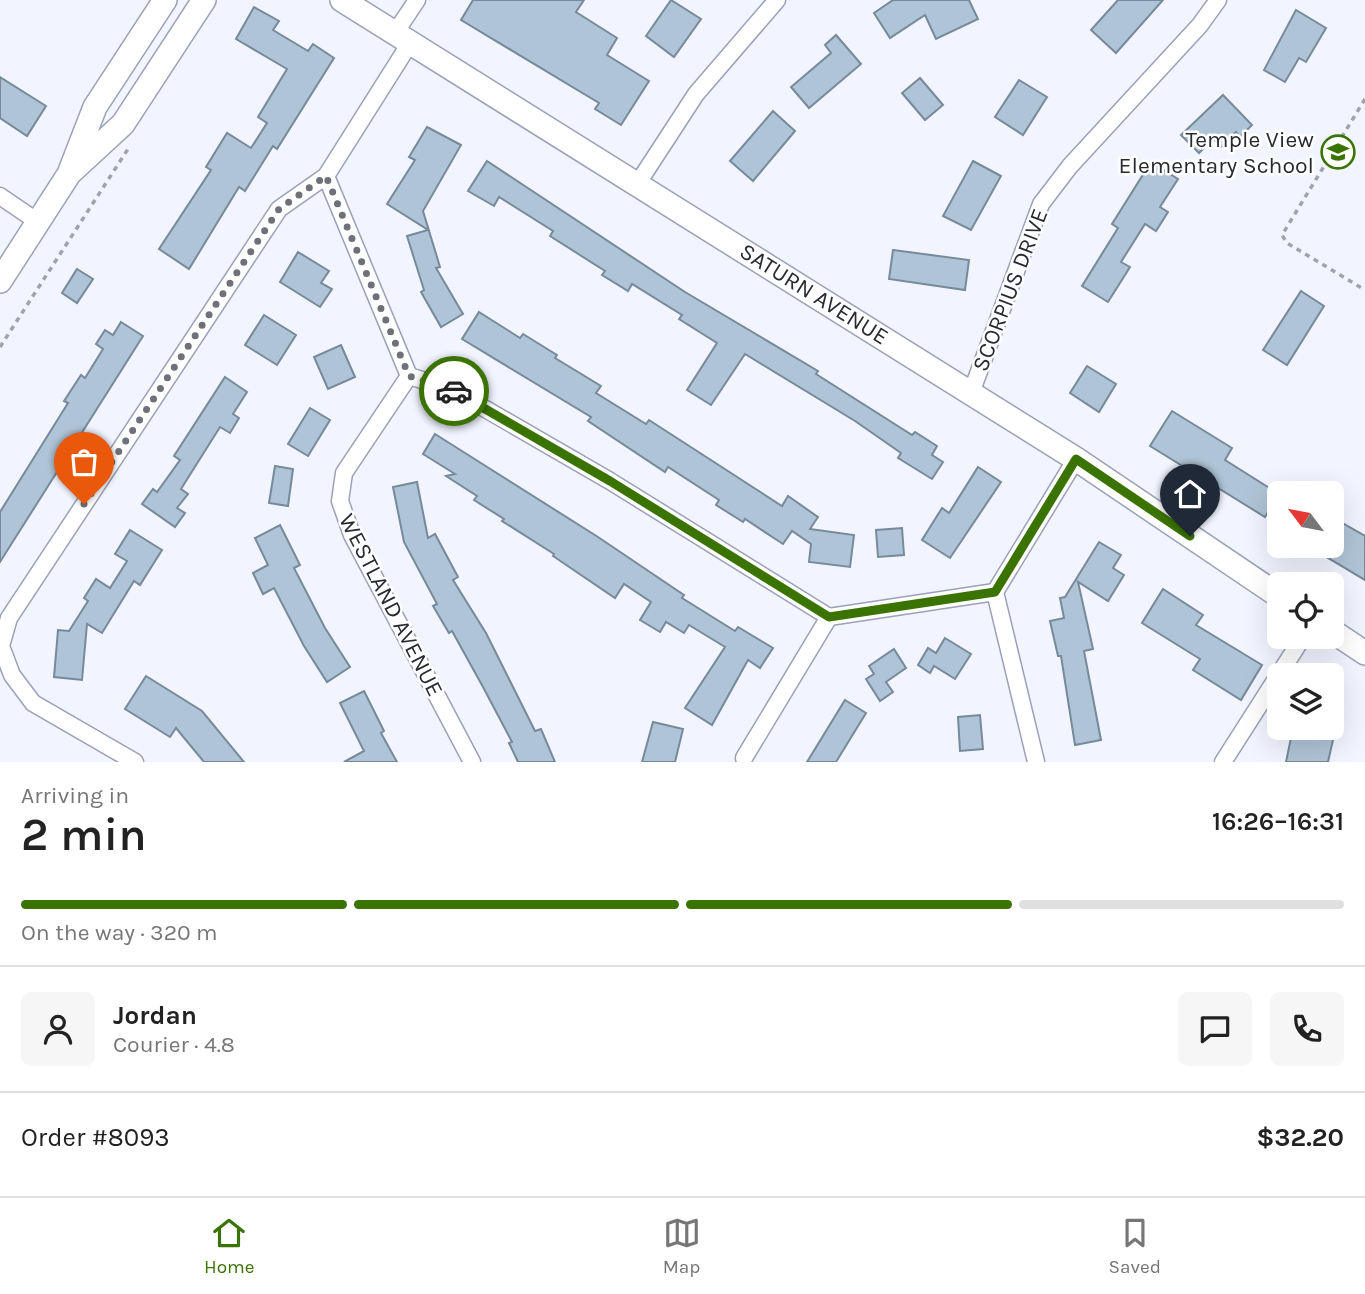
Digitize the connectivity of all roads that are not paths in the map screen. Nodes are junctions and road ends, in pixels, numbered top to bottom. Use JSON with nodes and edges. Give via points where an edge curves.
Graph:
{"nodes":[{"id":1,"x":165,"y":0,"type":"edge"},
{"id":2,"x":204,"y":0,"type":"edge"},
{"id":3,"x":342,"y":0,"type":"edge"},
{"id":4,"x":417,"y":0,"type":"edge"},
{"id":5,"x":777,"y":0,"type":"edge"},
{"id":6,"x":1218,"y":0,"type":"edge"},
{"id":7,"x":403,"y":38,"type":"junction"},
{"id":8,"x":69,"y":174,"type":"junction"},
{"id":9,"x":326,"y":176,"type":"junction"},
{"id":10,"x":638,"y":183,"type":"junction"},
{"id":11,"x":0,"y":196,"type":"edge"},
{"id":12,"x":38,"y":222,"type":"junction"},
{"id":13,"x":0,"y":281,"type":"edge"},
{"id":14,"x":409,"y":376,"type":"junction"},
{"id":15,"x":971,"y":393,"type":"junction"},
{"id":16,"x":1076,"y":459,"type":"junction"},
{"id":17,"x":1267,"y":588,"type":"edge"},
{"id":18,"x":995,"y":592,"type":"junction"},
{"id":19,"x":829,"y":617,"type":"junction"},
{"id":20,"x":1344,"y":639,"type":"edge"},
{"id":21,"x":1295,"y":649,"type":"edge"},
{"id":22,"x":1365,"y":653,"type":"edge"},
{"id":23,"x":744,"y":758,"type":"dead end"},
{"id":24,"x":135,"y":762,"type":"edge"},
{"id":25,"x":472,"y":762,"type":"edge"},
{"id":26,"x":1036,"y":762,"type":"edge"},
{"id":27,"x":1223,"y":762,"type":"edge"}],
"edges":[{"from":1,"to":8,"type":"street","via":[[95,107]]},
{"from":2,"to":8,"type":"street","via":[[123,124]]},
{"from":3,"to":7,"type":"street","name":"SATURN AVENUE"},
{"from":4,"to":7,"type":"street"},
{"from":5,"to":10,"type":"street","via":[[696,94]]},
{"from":6,"to":15,"type":"street","name":"SCORPIUS DRIVE","via":[[1041,204]]},
{"from":7,"to":9,"type":"street"},
{"from":7,"to":10,"type":"street","name":"SATURN AVENUE"},
{"from":8,"to":12,"type":"street"},
{"from":9,"to":14,"type":"street"},
{"from":9,"to":24,"type":"street","via":[[279,209],[9,618],[1,646],[12,675],[33,703]]},
{"from":10,"to":15,"type":"street","name":"SATURN AVENUE"},
{"from":11,"to":12,"type":"street"},
{"from":12,"to":13,"type":"street"},
{"from":14,"to":19,"type":"street","via":[[451,389]]},
{"from":14,"to":25,"type":"street","name":"WESTLAND AVENUE","via":[[344,473],[340,501],[352,536]]},
{"from":15,"to":16,"type":"street","name":"SATURN AVENUE"},
{"from":16,"to":17,"type":"street","name":"SATURN AVENUE"},
{"from":16,"to":18,"type":"street"},
{"from":18,"to":19,"type":"street"},
{"from":18,"to":26,"type":"street"},
{"from":19,"to":23,"type":"street"},
{"from":20,"to":22,"type":"street"},
{"from":21,"to":27,"type":"street"}]}
